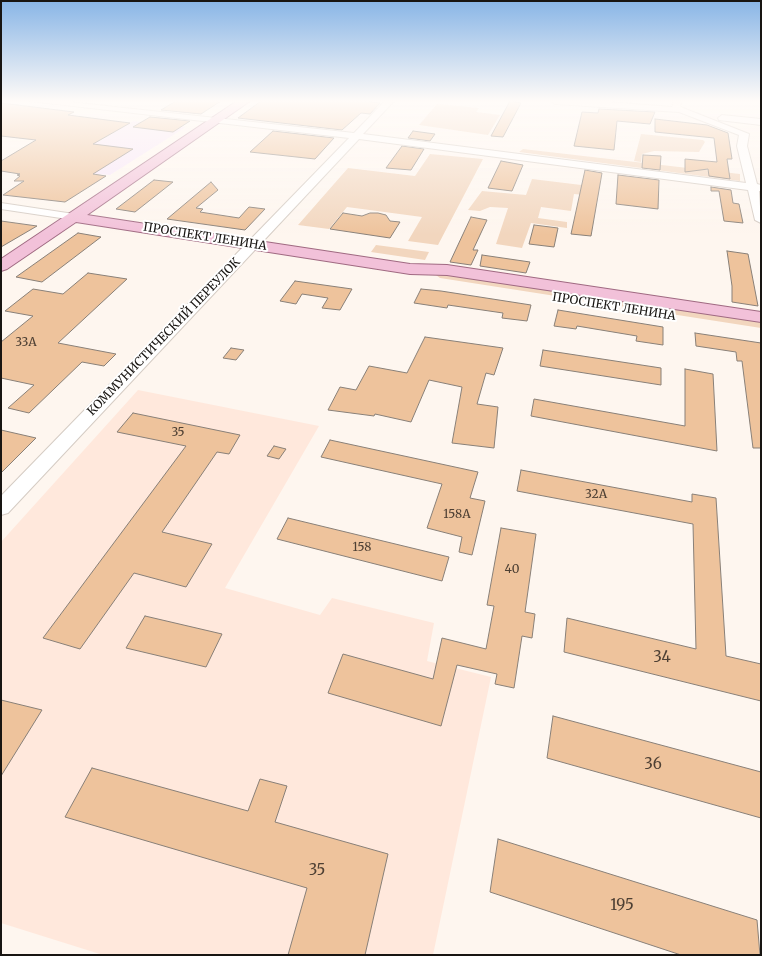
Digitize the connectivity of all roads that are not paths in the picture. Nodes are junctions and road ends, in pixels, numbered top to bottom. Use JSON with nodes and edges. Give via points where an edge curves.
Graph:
{"nodes":[{"id":1,"x":179,"y":146,"type":"edge"},
{"id":2,"x":347,"y":146,"type":"edge"},
{"id":3,"x":432,"y":146,"type":"edge"},
{"id":4,"x":742,"y":146,"type":"edge"},
{"id":5,"x":757,"y":187,"type":"edge"},
{"id":6,"x":1,"y":206,"type":"edge"},
{"id":7,"x":74,"y":217,"type":"junction"},
{"id":8,"x":761,"y":220,"type":"edge"},
{"id":9,"x":253,"y":244,"type":"junction"},
{"id":10,"x":1,"y":266,"type":"edge"},
{"id":11,"x":439,"y":274,"type":"junction"},
{"id":12,"x":761,"y":317,"type":"edge"},
{"id":13,"x":761,"y":330,"type":"edge"},
{"id":14,"x":1,"y":508,"type":"edge"}],
"edges":[{"from":1,"to":7,"type":"main road"},
{"from":2,"to":9,"type":"street","name":"КОММУНИСТИЧЕСКИЙ ПЕРЕУЛОК"},
{"from":3,"to":5,"type":"street"},
{"from":4,"to":5,"type":"street"},
{"from":5,"to":8,"type":"street"},
{"from":6,"to":7,"type":"street","name":"ПРОСПЕКТ ЛЕНИНА"},
{"from":7,"to":9,"type":"main road","name":"ПРОСПЕКТ ЛЕНИНА"},
{"from":7,"to":10,"type":"main road"},
{"from":9,"to":11,"type":"main road","name":"ПРОСПЕКТ ЛЕНИНА"},
{"from":9,"to":14,"type":"street","name":"КОММУНИСТИЧЕСКИЙ ПЕРЕУЛОК"},
{"from":11,"to":12,"type":"main road","name":"ПРОСПЕКТ ЛЕНИНА"},
{"from":11,"to":13,"type":"main road","name":"ПРОСПЕКТ ЛЕНИНА"}]}
